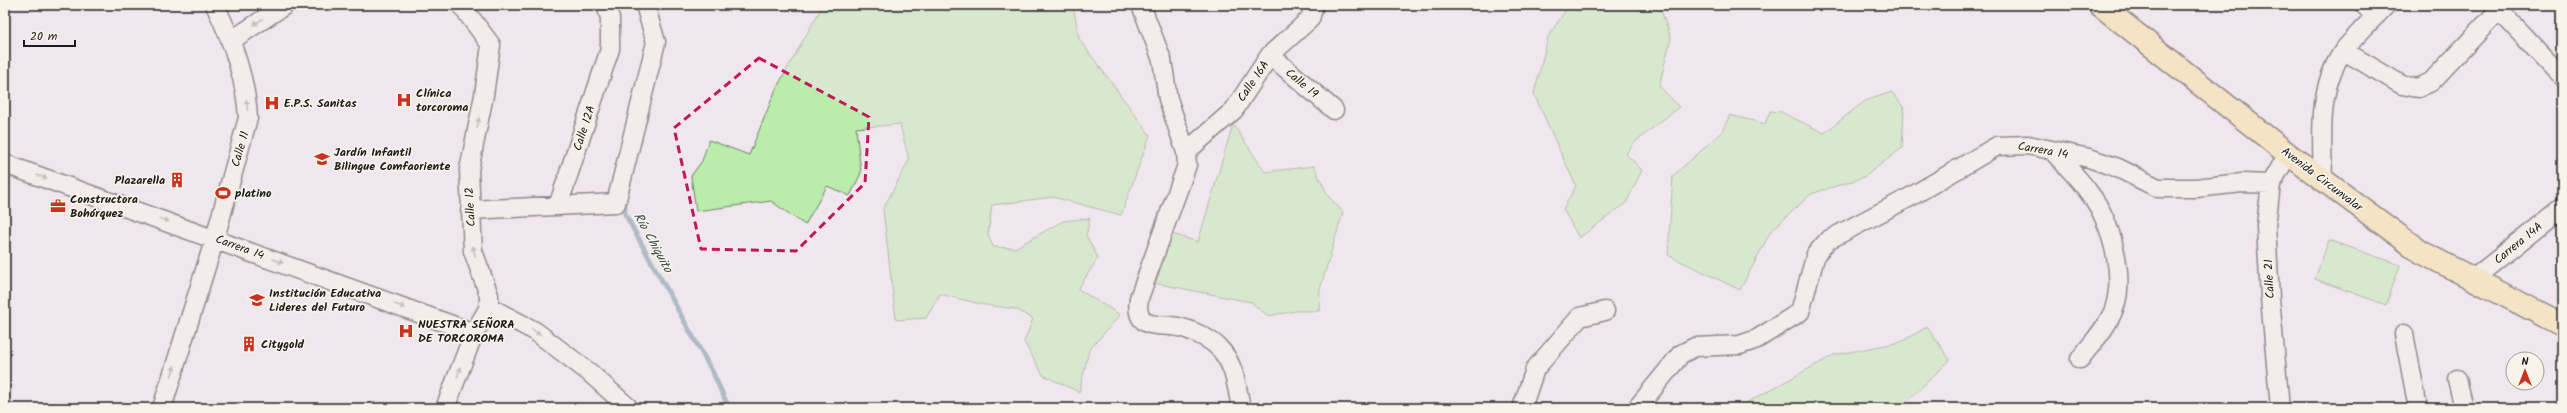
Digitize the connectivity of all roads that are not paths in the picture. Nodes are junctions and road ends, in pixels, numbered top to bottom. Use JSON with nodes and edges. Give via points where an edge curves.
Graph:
{"nodes":[{"id":1,"x":215,"y":5,"type":"edge"},
{"id":2,"x":285,"y":5,"type":"edge"},
{"id":3,"x":461,"y":5,"type":"edge"},
{"id":4,"x":606,"y":5,"type":"edge"},
{"id":5,"x":645,"y":5,"type":"edge"},
{"id":6,"x":1141,"y":5,"type":"edge"},
{"id":7,"x":1314,"y":5,"type":"edge"},
{"id":8,"x":2100,"y":5,"type":"edge"},
{"id":9,"x":2497,"y":7,"type":"edge"},
{"id":10,"x":2375,"y":9,"type":"edge"},
{"id":11,"x":232,"y":40,"type":"junction"},
{"id":12,"x":2344,"y":51,"type":"junction"},
{"id":13,"x":1270,"y":55,"type":"junction"},
{"id":14,"x":2562,"y":76,"type":"edge"},
{"id":15,"x":1334,"y":110,"type":"dead end"},
{"id":16,"x":2052,"y":150,"type":"junction"},
{"id":17,"x":1186,"y":152,"type":"junction"},
{"id":18,"x":2288,"y":154,"type":"junction"},
{"id":19,"x":5,"y":164,"type":"edge"},
{"id":20,"x":2323,"y":180,"type":"junction"},
{"id":21,"x":2271,"y":184,"type":"junction"},
{"id":22,"x":558,"y":206,"type":"junction"},
{"id":23,"x":2562,"y":208,"type":"edge"},
{"id":24,"x":470,"y":210,"type":"junction"},
{"id":25,"x":215,"y":238,"type":"junction"},
{"id":26,"x":2473,"y":279,"type":"junction"},
{"id":27,"x":489,"y":308,"type":"junction"},
{"id":28,"x":1605,"y":311,"type":"dead end"},
{"id":29,"x":2559,"y":319,"type":"edge"},
{"id":30,"x":474,"y":333,"type":"junction"},
{"id":31,"x":2404,"y":334,"type":"dead end"},
{"id":32,"x":2080,"y":359,"type":"dead end"},
{"id":33,"x":2457,"y":379,"type":"dead end"},
{"id":34,"x":162,"y":408,"type":"edge"},
{"id":35,"x":445,"y":408,"type":"edge"},
{"id":36,"x":629,"y":408,"type":"edge"},
{"id":37,"x":1241,"y":408,"type":"edge"},
{"id":38,"x":1522,"y":408,"type":"edge"},
{"id":39,"x":1637,"y":408,"type":"edge"},
{"id":40,"x":2280,"y":408,"type":"edge"},
{"id":41,"x":2418,"y":408,"type":"edge"},
{"id":42,"x":2464,"y":408,"type":"edge"}],
"edges":[{"from":1,"to":11,"type":"street","name":"Calle 11"},
{"from":2,"to":11,"type":"street","one_way":true},
{"from":24,"to":3,"type":"street","name":"Calle 12","one_way":true,"via":[[468,170],[484,95],[491,45]]},
{"from":4,"to":22,"type":"street","name":"Calle 12A","via":[[610,18],[610,50]]},
{"from":5,"to":22,"type":"street","via":[[656,42],[616,203]]},
{"from":6,"to":17,"type":"street","via":[[1162,60],[1168,99]]},
{"from":7,"to":13,"type":"street","name":"Calle 16A","via":[[1310,19]]},
{"from":8,"to":18,"type":"main road","name":"Avenida Circunvalar"},
{"from":9,"to":12,"type":"street","via":[[2431,82],[2418,88],[2402,85]]},
{"from":9,"to":14,"type":"street"},
{"from":10,"to":12,"type":"street"},
{"from":25,"to":11,"type":"street","name":"Calle 11","one_way":true,"via":[[248,118],[248,102]]},
{"from":12,"to":20,"type":"street","via":[[2328,83],[2322,118]]},
{"from":13,"to":15,"type":"street","name":"Calle 19"},
{"from":13,"to":17,"type":"street","name":"Calle 16A","via":[[1234,110]]},
{"from":16,"to":21,"type":"street","name":"Carrera 14","via":[[2089,158],[2118,168],[2158,188],[2196,188],[2242,183]]},
{"from":16,"to":32,"type":"street","via":[[2091,195],[2113,240],[2119,273],[2110,318]]},
{"from":16,"to":39,"type":"street","name":"Carrera 14","via":[[2028,145],[1997,146],[1912,196],[1828,240],[1816,254],[1800,312],[1757,339],[1740,345],[1695,347],[1681,354]]},
{"from":17,"to":37,"type":"street","via":[[1187,165],[1137,309],[1141,319],[1154,326],[1179,327],[1219,348],[1234,372]]},
{"from":18,"to":20,"type":"main road","name":"Avenida Circunvalar"},
{"from":18,"to":21,"type":"street","name":"Calle 21"},
{"from":19,"to":25,"type":"street","name":"Carrera 14","one_way":true},
{"from":20,"to":26,"type":"main road","name":"Avenida Circunvalar","via":[[2421,252]]},
{"from":21,"to":40,"type":"street","name":"Calle 21","via":[[2266,226]]},
{"from":22,"to":24,"type":"street"},
{"from":23,"to":26,"type":"street","name":"Carrera 14A"},
{"from":27,"to":24,"type":"street","name":"Calle 12","one_way":true,"via":[[490,295],[473,250]]},
{"from":25,"to":30,"type":"street","name":"Carrera 14","one_way":true},
{"from":34,"to":25,"type":"street","name":"Calle 11","one_way":true},
{"from":26,"to":29,"type":"main road","name":"Avenida Circunvalar"},
{"from":27,"to":30,"type":"street"},
{"from":27,"to":36,"type":"street","one_way":true,"via":[[535,331],[590,373]]},
{"from":28,"to":38,"type":"street","via":[[1580,317],[1535,369]]},
{"from":35,"to":30,"type":"street","one_way":true},
{"from":31,"to":41,"type":"street"},
{"from":33,"to":42,"type":"street"}]}
